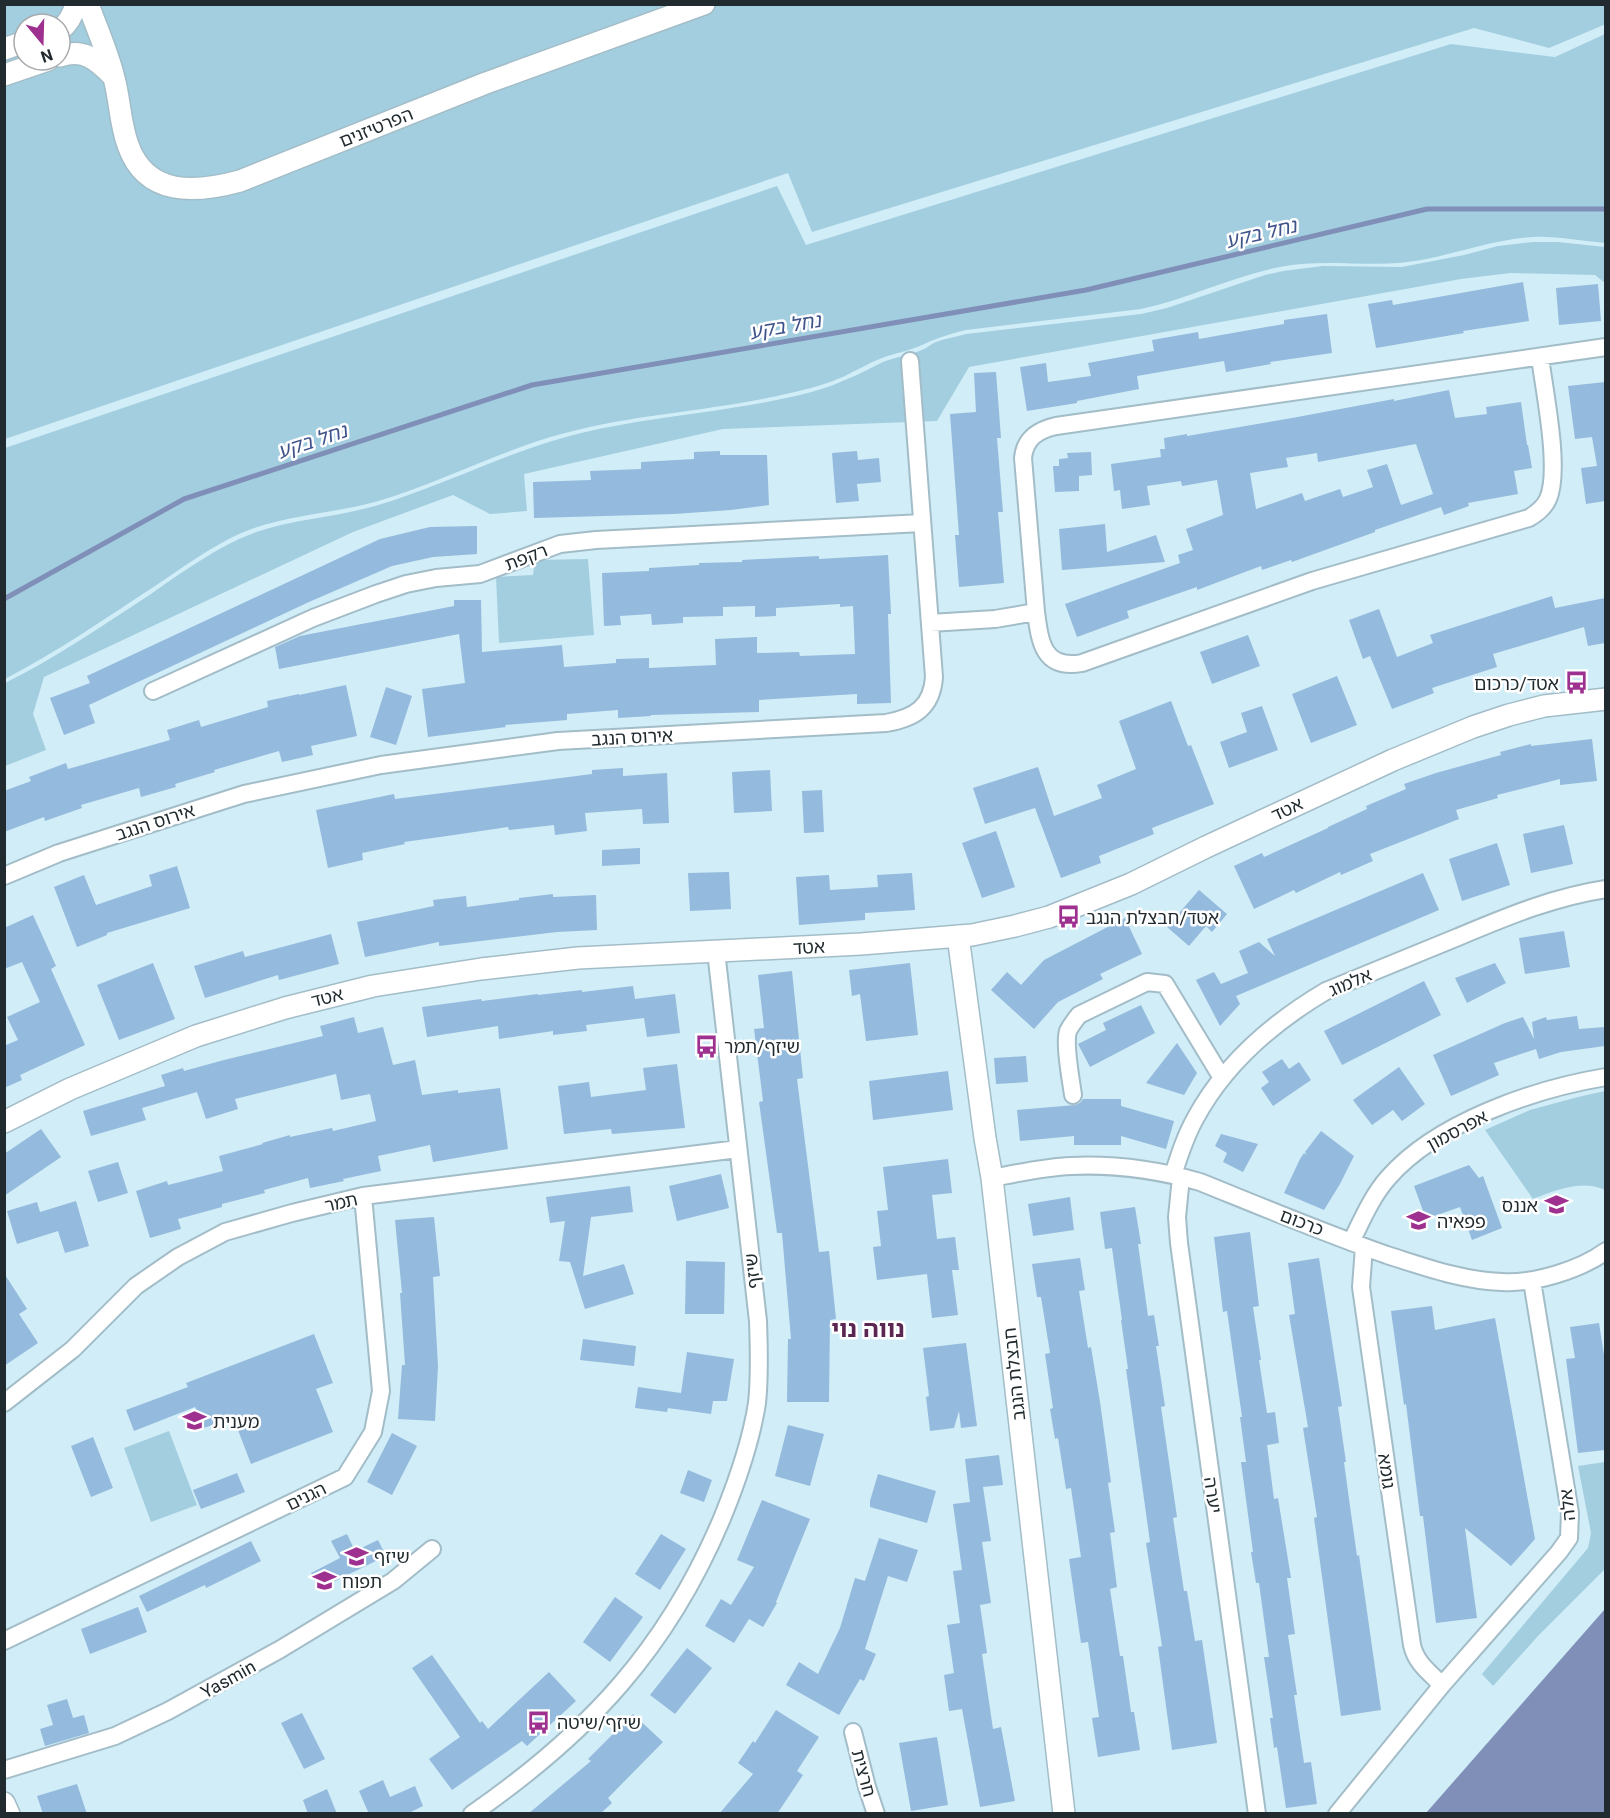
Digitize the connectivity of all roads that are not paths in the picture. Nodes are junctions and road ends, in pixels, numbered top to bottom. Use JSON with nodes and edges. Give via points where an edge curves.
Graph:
{"nodes":[{"id":1,"x":88,"y":4,"type":"edge"},
{"id":2,"x":704,"y":4,"type":"edge"},
{"id":3,"x":72,"y":53,"type":"edge"},
{"id":4,"x":114,"y":76,"type":"junction"},
{"id":5,"x":1605,"y":347,"type":"edge"},
{"id":6,"x":1540,"y":357,"type":"junction"},
{"id":7,"x":910,"y":361,"type":"dead end"},
{"id":8,"x":922,"y":523,"type":"junction"},
{"id":9,"x":1036,"y":612,"type":"junction"},
{"id":10,"x":930,"y":623,"type":"junction"},
{"id":11,"x":153,"y":691,"type":"dead end"},
{"id":12,"x":1602,"y":698,"type":"edge"},
{"id":13,"x":4,"y":876,"type":"edge"},
{"id":14,"x":1605,"y":889,"type":"edge"},
{"id":15,"x":958,"y":936,"type":"junction"},
{"id":16,"x":717,"y":951,"type":"junction"},
{"id":17,"x":1605,"y":1077,"type":"edge"},
{"id":18,"x":1222,"y":1078,"type":"junction"},
{"id":19,"x":1073,"y":1095,"type":"dead end"},
{"id":20,"x":4,"y":1122,"type":"edge"},
{"id":21,"x":738,"y":1149,"type":"junction"},
{"id":22,"x":1177,"y":1176,"type":"junction"},
{"id":23,"x":992,"y":1178,"type":"junction"},
{"id":24,"x":363,"y":1196,"type":"junction"},
{"id":25,"x":1358,"y":1244,"type":"junction"},
{"id":26,"x":1605,"y":1251,"type":"edge"},
{"id":27,"x":1532,"y":1281,"type":"junction"},
{"id":28,"x":4,"y":1403,"type":"edge"},
{"id":29,"x":432,"y":1549,"type":"dead end"},
{"id":30,"x":4,"y":1641,"type":"edge"},
{"id":31,"x":1442,"y":1685,"type":"junction"},
{"id":32,"x":853,"y":1732,"type":"dead end"},
{"id":33,"x":4,"y":1770,"type":"edge"},
{"id":34,"x":4,"y":1803,"type":"edge"},
{"id":35,"x":9,"y":1814,"type":"edge"},
{"id":36,"x":472,"y":1814,"type":"edge"},
{"id":37,"x":876,"y":1814,"type":"edge"},
{"id":38,"x":1064,"y":1814,"type":"edge"},
{"id":39,"x":1257,"y":1814,"type":"edge"},
{"id":40,"x":1337,"y":1814,"type":"edge"}],
"edges":[{"from":1,"to":4,"type":"street","name":"הפרטיזנים"},
{"from":2,"to":4,"type":"street","name":"הפרטיזנים","via":[[486,82],[218,187],[169,188],[137,164],[127,145]]},
{"from":3,"to":4,"type":"street","via":[[101,63]]},
{"from":5,"to":6,"type":"street"},
{"from":6,"to":9,"type":"street","via":[[1039,431],[1028,441],[1023,458]]},
{"from":6,"to":9,"type":"street","via":[[1552,450],[1552,483],[1545,504],[1529,518],[1312,581],[1082,663],[1064,665],[1052,658],[1041,639]]},
{"from":7,"to":8,"type":"street","name":"אירוס הנגב"},
{"from":8,"to":10,"type":"street","name":"אירוס הנגב"},
{"from":8,"to":11,"type":"street","name":"רקפת","via":[[560,544],[480,574],[436,578],[376,594],[313,618]]},
{"from":9,"to":10,"type":"street"},
{"from":10,"to":13,"type":"street","name":"אירוס הנגב","via":[[932,692],[914,715],[897,721],[558,741],[381,765],[244,794],[59,853]]},
{"from":12,"to":15,"type":"street","name":"אטד","via":[[1544,706],[1473,727],[1393,760],[1087,903],[1015,926]]},
{"from":14,"to":18,"type":"street","name":"אלמוג","via":[[1545,902],[1512,914],[1326,991],[1249,1046]]},
{"from":15,"to":16,"type":"street","name":"אטד"},
{"from":15,"to":23,"type":"street","name":"חבצלת הנגב"},
{"from":16,"to":20,"type":"street","name":"אטד","via":[[503,966],[327,997],[177,1043]]},
{"from":16,"to":21,"type":"street","name":"שיזף"},
{"from":17,"to":25,"type":"street","name":"אפרסמון","via":[[1521,1099],[1425,1146],[1386,1180],[1372,1201]]},
{"from":18,"to":19,"type":"street","via":[[1165,984],[1147,982],[1079,1015],[1072,1023],[1067,1043]]},
{"from":18,"to":22,"type":"street","name":"אלמוג","via":[[1194,1121]]},
{"from":21,"to":24,"type":"street","name":"תמר"},
{"from":21,"to":36,"type":"street","name":"שיזף","via":[[759,1361],[757,1402],[737,1482],[714,1537],[670,1620],[626,1680],[560,1747]]},
{"from":22,"to":23,"type":"street","name":"כרכום","via":[[1140,1169],[1071,1166]]},
{"from":22,"to":25,"type":"street","name":"כרכום"},
{"from":22,"to":39,"type":"street","name":"יערה","via":[[1179,1243]]},
{"from":23,"to":38,"type":"street","name":"חבצלת הנגב"},
{"from":24,"to":28,"type":"street","name":"תמר","via":[[225,1232],[178,1257],[136,1286],[73,1349]]},
{"from":24,"to":30,"type":"street","name":"הגנים","via":[[381,1391],[373,1432],[345,1478]]},
{"from":25,"to":27,"type":"street","name":"כרכום","via":[[1460,1277]]},
{"from":25,"to":31,"type":"street","name":"גומא","via":[[1412,1645],[1420,1664]]},
{"from":26,"to":27,"type":"street","name":"כרכום","via":[[1574,1268]]},
{"from":27,"to":31,"type":"street","name":"אלה","via":[[1570,1513],[1569,1538]]},
{"from":29,"to":33,"type":"street","name":"Yasmin","via":[[393,1581],[168,1711],[115,1736]]},
{"from":31,"to":40,"type":"street"},
{"from":32,"to":37,"type":"street","name":"חרצית"},
{"from":34,"to":35,"type":"street"}]}
